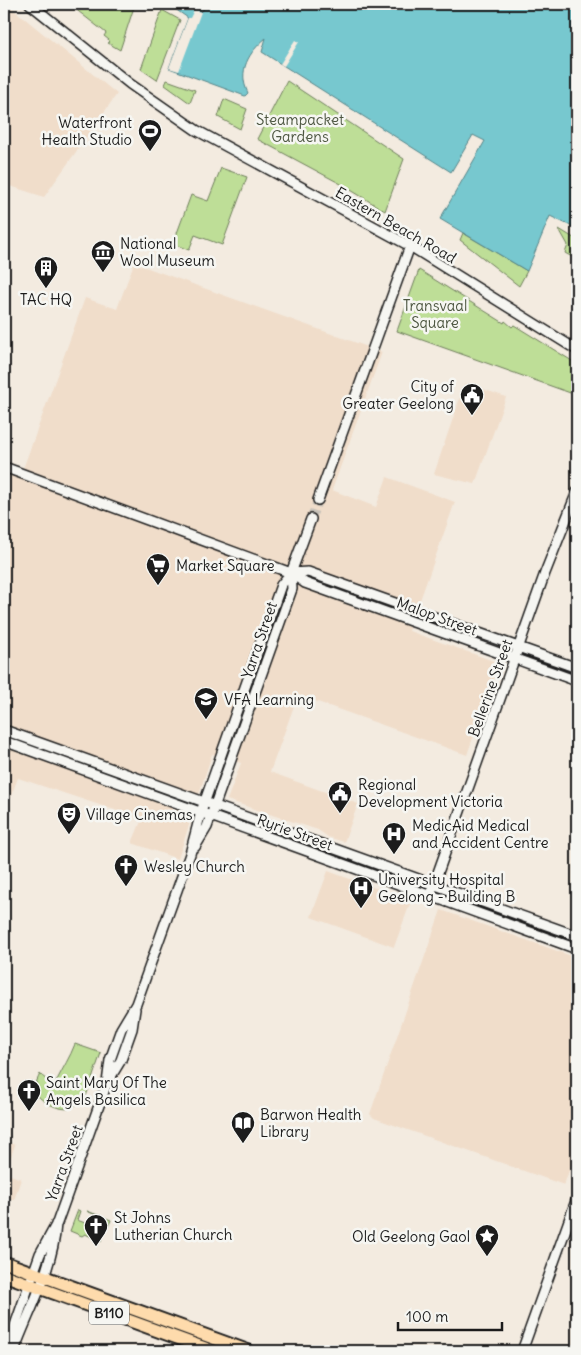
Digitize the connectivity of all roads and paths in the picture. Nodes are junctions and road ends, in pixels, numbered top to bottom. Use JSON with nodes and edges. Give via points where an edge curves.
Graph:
{"nodes":[{"id":1,"x":30,"y":4,"type":"edge"},
{"id":2,"x":410,"y":246,"type":"junction"},
{"id":3,"x":577,"y":350,"type":"edge"},
{"id":4,"x":4,"y":467,"type":"edge"},
{"id":5,"x":577,"y":492,"type":"edge"},
{"id":6,"x":318,"y":500,"type":"tunnel mouth"},
{"id":7,"x":311,"y":519,"type":"tunnel mouth"},
{"id":8,"x":291,"y":573,"type":"junction"},
{"id":9,"x":355,"y":589,"type":"junction"},
{"id":10,"x":351,"y":600,"type":"junction"},
{"id":11,"x":519,"y":648,"type":"junction"},
{"id":12,"x":515,"y":659,"type":"junction"},
{"id":13,"x":577,"y":668,"type":"edge"},
{"id":14,"x":577,"y":680,"type":"edge"},
{"id":15,"x":4,"y":730,"type":"edge"},
{"id":16,"x":4,"y":741,"type":"edge"},
{"id":17,"x":204,"y":802,"type":"junction"},
{"id":18,"x":214,"y":806,"type":"junction"},
{"id":19,"x":201,"y":812,"type":"junction"},
{"id":20,"x":210,"y":816,"type":"junction"},
{"id":21,"x":190,"y":854,"type":"junction"},
{"id":22,"x":434,"y":885,"type":"junction"},
{"id":23,"x":430,"y":895,"type":"junction"},
{"id":24,"x":577,"y":936,"type":"edge"},
{"id":25,"x":577,"y":949,"type":"edge"},
{"id":26,"x":577,"y":1198,"type":"edge"},
{"id":27,"x":4,"y":1262,"type":"edge"},
{"id":28,"x":4,"y":1275,"type":"edge"},
{"id":29,"x":39,"y":1275,"type":"junction"},
{"id":30,"x":34,"y":1286,"type":"junction"},
{"id":31,"x":6,"y":1351,"type":"edge"},
{"id":32,"x":14,"y":1351,"type":"edge"},
{"id":33,"x":213,"y":1351,"type":"edge"},
{"id":34,"x":249,"y":1351,"type":"edge"},
{"id":35,"x":522,"y":1351,"type":"edge"}],
"edges":[{"from":1,"to":2,"type":"street","name":"Eastern Beach Road","via":[[130,84],[196,130]]},
{"from":2,"to":3,"type":"street","name":"Eastern Beach Road"},
{"from":2,"to":6,"type":"street"},
{"from":4,"to":8,"type":"street","name":"Malop Street"},
{"from":5,"to":11,"type":"street","name":"Bellerine Street"},
{"from":7,"to":8,"type":"street","name":"Yarra Street"},
{"from":8,"to":9,"type":"street","name":"Malop Street","via":[[308,572]]},
{"from":8,"to":10,"type":"street","name":"Malop Street","via":[[305,584]]},
{"from":8,"to":17,"type":"street","name":"Yarra Street","via":[[281,585]]},
{"from":8,"to":18,"type":"street","name":"Yarra Street","via":[[292,589]]},
{"from":9,"to":10,"type":"street"},
{"from":9,"to":11,"type":"street","name":"Malop Street"},
{"from":10,"to":12,"type":"street","name":"Malop Street"},
{"from":11,"to":12,"type":"street","name":"Bellerine Street"},
{"from":11,"to":13,"type":"street","name":"Malop Street"},
{"from":12,"to":14,"type":"street","name":"Malop Street"},
{"from":12,"to":22,"type":"street","name":"Bellerine Street"},
{"from":15,"to":17,"type":"street","name":"Ryrie Street"},
{"from":16,"to":19,"type":"street","name":"Ryrie Street"},
{"from":17,"to":18,"type":"street","name":"Ryrie Street"},
{"from":17,"to":19,"type":"street","name":"Yarra Street"},
{"from":18,"to":20,"type":"street","name":"Yarra Street"},
{"from":18,"to":22,"type":"street","name":"Ryrie Street"},
{"from":19,"to":20,"type":"street","name":"Ryrie Street"},
{"from":19,"to":21,"type":"street","name":"Yarra Street"},
{"from":20,"to":21,"type":"street","name":"Yarra Street"},
{"from":20,"to":23,"type":"street","name":"Ryrie Street"},
{"from":21,"to":29,"type":"street","name":"Yarra Street","via":[[136,1004],[132,1029],[121,1060],[107,1083],[56,1223],[47,1238]]},
{"from":22,"to":23,"type":"street","name":"Bellerine Street"},
{"from":22,"to":24,"type":"street","name":"Ryrie Street"},
{"from":23,"to":25,"type":"street","name":"Ryrie Street"},
{"from":26,"to":35,"type":"street"},
{"from":27,"to":29,"type":"highway","number":"B110"},
{"from":28,"to":30,"type":"highway","number":"B110"},
{"from":29,"to":30,"type":"street","name":"Yarra Street"},
{"from":29,"to":34,"type":"highway","number":"B110"},
{"from":30,"to":31,"type":"street","name":"Yarra Street"},
{"from":30,"to":32,"type":"street","name":"Yarra Street"},
{"from":30,"to":33,"type":"highway","number":"B110"}]}
